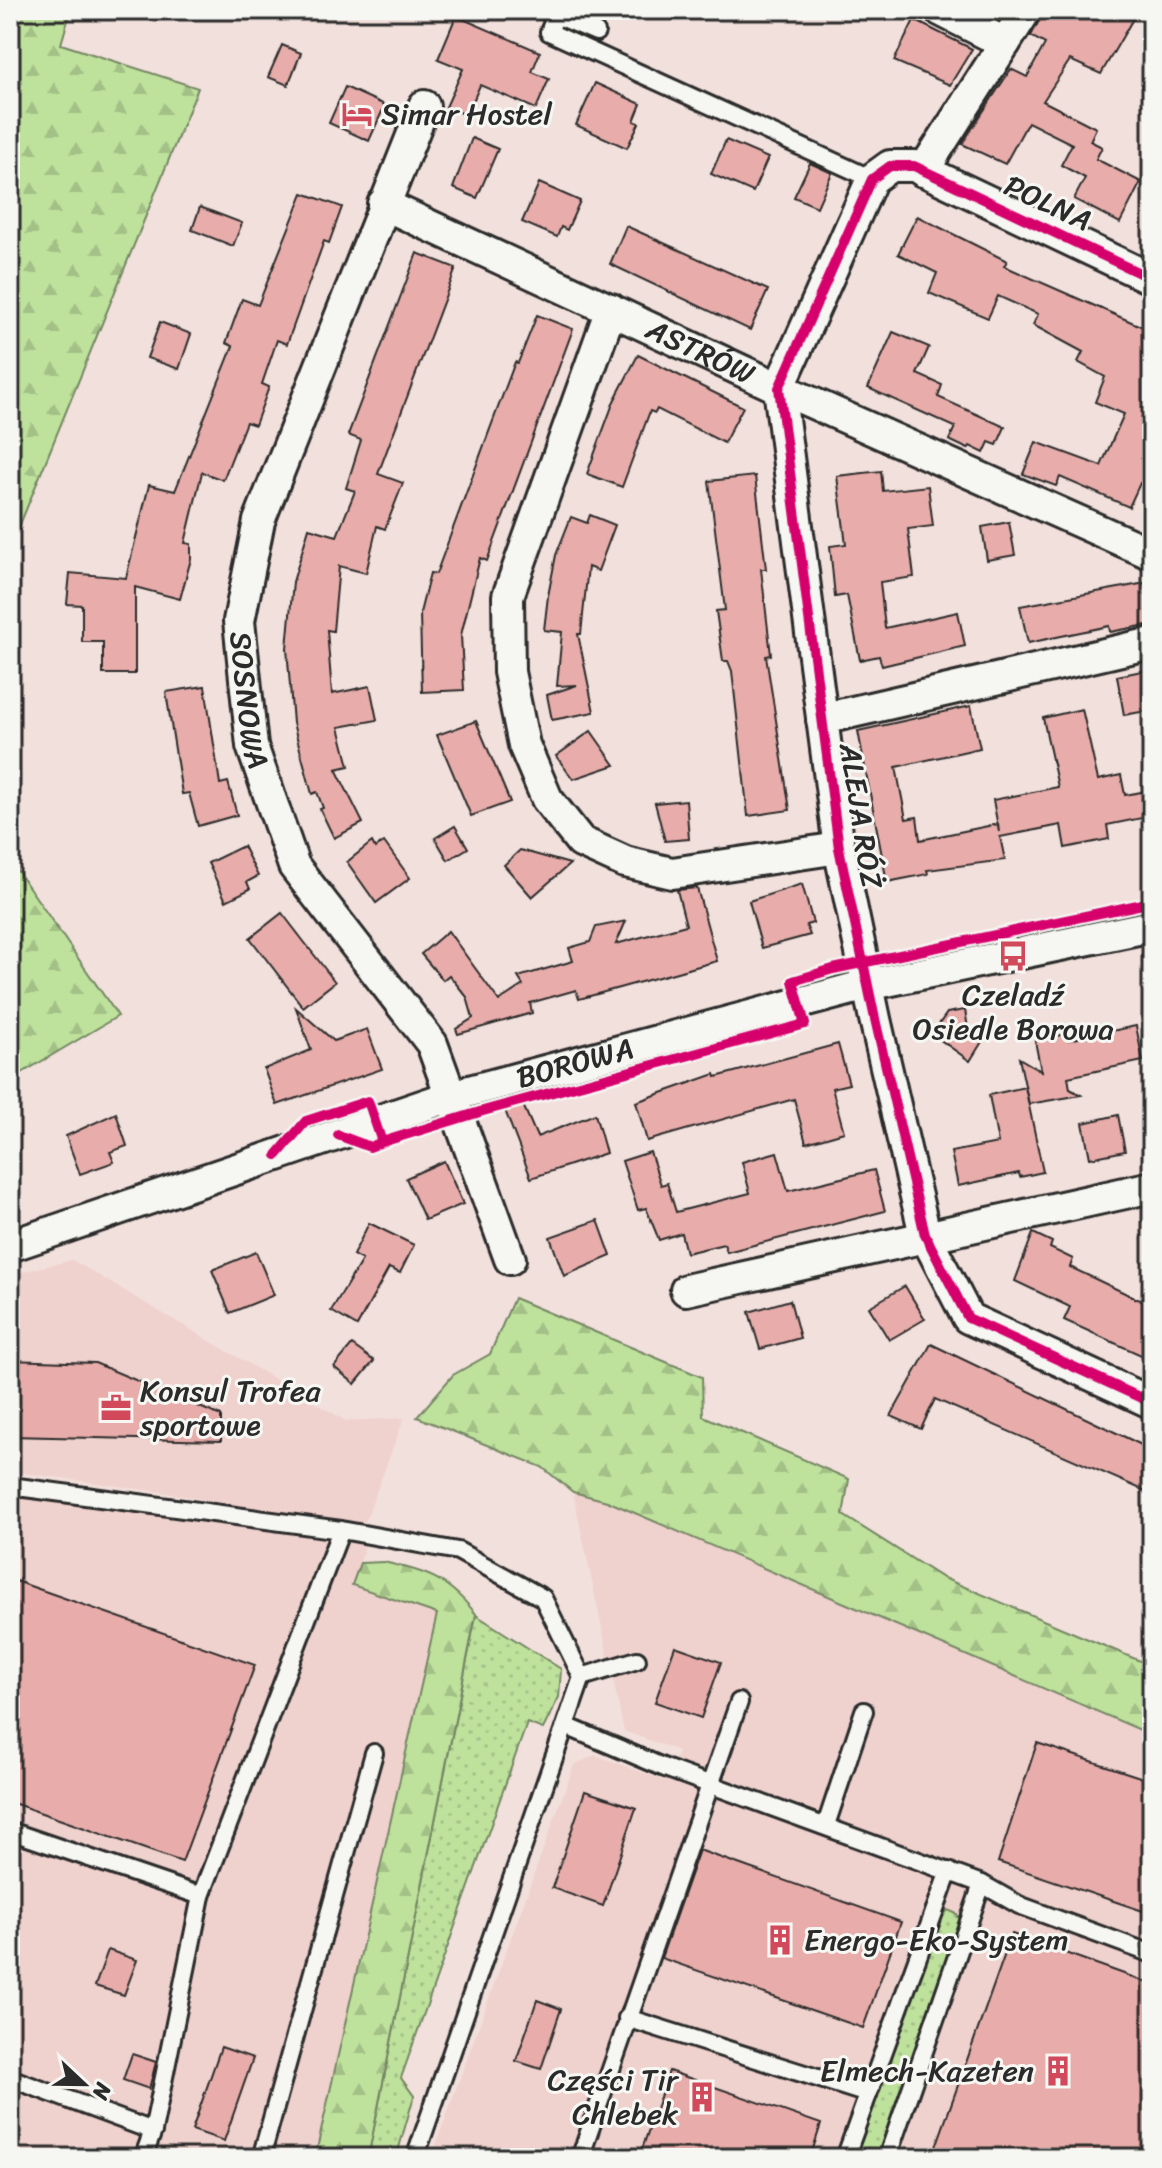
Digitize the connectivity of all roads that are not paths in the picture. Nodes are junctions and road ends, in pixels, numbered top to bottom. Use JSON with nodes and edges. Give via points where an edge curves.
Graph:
{"nodes":[{"id":1,"x":940,"y":10,"type":"edge"},
{"id":2,"x":1026,"y":10,"type":"edge"},
{"id":3,"x":550,"y":12,"type":"edge"},
{"id":4,"x":596,"y":32,"type":"dead end"},
{"id":5,"x":1005,"y":43,"type":"junction"},
{"id":6,"x":424,"y":106,"type":"dead end"},
{"id":7,"x":923,"y":171,"type":"junction"},
{"id":8,"x":872,"y":179,"type":"junction"},
{"id":9,"x":383,"y":204,"type":"junction"},
{"id":10,"x":1152,"y":279,"type":"edge"},
{"id":11,"x":611,"y":309,"type":"junction"},
{"id":12,"x":779,"y":388,"type":"junction"},
{"id":13,"x":1152,"y":554,"type":"edge"},
{"id":14,"x":1152,"y":643,"type":"edge"},
{"id":15,"x":822,"y":719,"type":"junction"},
{"id":16,"x":839,"y":848,"type":"junction"},
{"id":17,"x":1152,"y":926,"type":"edge"},
{"id":18,"x":867,"y":985,"type":"junction"},
{"id":19,"x":451,"y":1096,"type":"junction"},
{"id":20,"x":1152,"y":1187,"type":"edge"},
{"id":21,"x":925,"y":1235,"type":"junction"},
{"id":22,"x":10,"y":1246,"type":"edge"},
{"id":23,"x":510,"y":1259,"type":"dead end"},
{"id":24,"x":686,"y":1290,"type":"dead end"},
{"id":25,"x":1152,"y":1403,"type":"edge"},
{"id":26,"x":10,"y":1486,"type":"edge"},
{"id":27,"x":341,"y":1530,"type":"junction"},
{"id":28,"x":637,"y":1660,"type":"dead end"},
{"id":29,"x":582,"y":1677,"type":"junction"},
{"id":30,"x":739,"y":1702,"type":"dead end"},
{"id":31,"x":864,"y":1711,"type":"dead end"},
{"id":32,"x":566,"y":1726,"type":"junction"},
{"id":33,"x":374,"y":1753,"type":"dead end"},
{"id":34,"x":708,"y":1782,"type":"junction"},
{"id":35,"x":826,"y":1825,"type":"junction"},
{"id":36,"x":10,"y":1831,"type":"edge"},
{"id":37,"x":949,"y":1871,"type":"junction"},
{"id":38,"x":982,"y":1884,"type":"junction"},
{"id":39,"x":201,"y":1896,"type":"junction"},
{"id":40,"x":1152,"y":1954,"type":"edge"},
{"id":41,"x":627,"y":2018,"type":"junction"},
{"id":42,"x":10,"y":2078,"type":"edge"},
{"id":43,"x":868,"y":2094,"type":"junction"},
{"id":44,"x":153,"y":2131,"type":"junction"},
{"id":45,"x":143,"y":2158,"type":"edge"},
{"id":46,"x":261,"y":2158,"type":"edge"},
{"id":47,"x":415,"y":2158,"type":"edge"},
{"id":48,"x":580,"y":2158,"type":"edge"},
{"id":49,"x":845,"y":2158,"type":"edge"},
{"id":50,"x":887,"y":2158,"type":"edge"}],
"edges":[{"from":1,"to":5,"type":"street"},
{"from":2,"to":5,"type":"street"},
{"from":3,"to":4,"type":"lane"},
{"from":3,"to":8,"type":"lane","via":[[549,32]]},
{"from":5,"to":7,"type":"street"},
{"from":6,"to":9,"type":"street","name":"SOSNOWA"},
{"from":7,"to":8,"type":"street","via":[[890,166]]},
{"from":7,"to":10,"type":"street","name":"POLNA"},
{"from":8,"to":12,"type":"street"},
{"from":9,"to":11,"type":"street","name":"ASTRÓW"},
{"from":9,"to":19,"type":"street","name":"SOSNOWA","via":[[259,521],[239,621],[252,746],[294,866],[432,1044]]},
{"from":11,"to":12,"type":"street","name":"ASTRÓW"},
{"from":11,"to":16,"type":"street","via":[[508,596],[509,672],[524,745],[547,799],[581,842],[625,862],[672,873]]},
{"from":12,"to":13,"type":"street","name":"ASTRÓW"},
{"from":12,"to":15,"type":"street","name":"ALEJA RÓŻ"},
{"from":14,"to":15,"type":"street"},
{"from":15,"to":16,"type":"street","name":"ALEJA RÓŻ"},
{"from":16,"to":18,"type":"street","name":"ALEJA RÓŻ"},
{"from":17,"to":18,"type":"street","name":"BOROWA"},
{"from":18,"to":19,"type":"street","name":"BOROWA"},
{"from":18,"to":21,"type":"street","name":"ALEJA RÓŻ"},
{"from":19,"to":22,"type":"street","name":"BOROWA"},
{"from":19,"to":23,"type":"street","name":"SOSNOWA"},
{"from":20,"to":21,"type":"street"},
{"from":21,"to":24,"type":"street"},
{"from":21,"to":25,"type":"street","name":"ALEJA RÓŻ","via":[[968,1318]]},
{"from":26,"to":27,"type":"lane"},
{"from":27,"to":29,"type":"lane","via":[[458,1551],[543,1598]]},
{"from":27,"to":39,"type":"lane"},
{"from":28,"to":29,"type":"lane"},
{"from":29,"to":32,"type":"lane"},
{"from":30,"to":34,"type":"lane"},
{"from":31,"to":35,"type":"lane"},
{"from":32,"to":34,"type":"lane"},
{"from":32,"to":47,"type":"lane"},
{"from":33,"to":46,"type":"lane"},
{"from":34,"to":35,"type":"lane"},
{"from":34,"to":41,"type":"lane"},
{"from":35,"to":37,"type":"lane"},
{"from":36,"to":39,"type":"lane"},
{"from":37,"to":38,"type":"lane"},
{"from":37,"to":43,"type":"lane"},
{"from":38,"to":40,"type":"lane","via":[[1019,1905]]},
{"from":38,"to":50,"type":"lane"},
{"from":39,"to":44,"type":"lane"},
{"from":41,"to":43,"type":"lane"},
{"from":41,"to":48,"type":"lane"},
{"from":42,"to":44,"type":"lane"},
{"from":43,"to":49,"type":"lane"},
{"from":44,"to":45,"type":"lane"}]}
